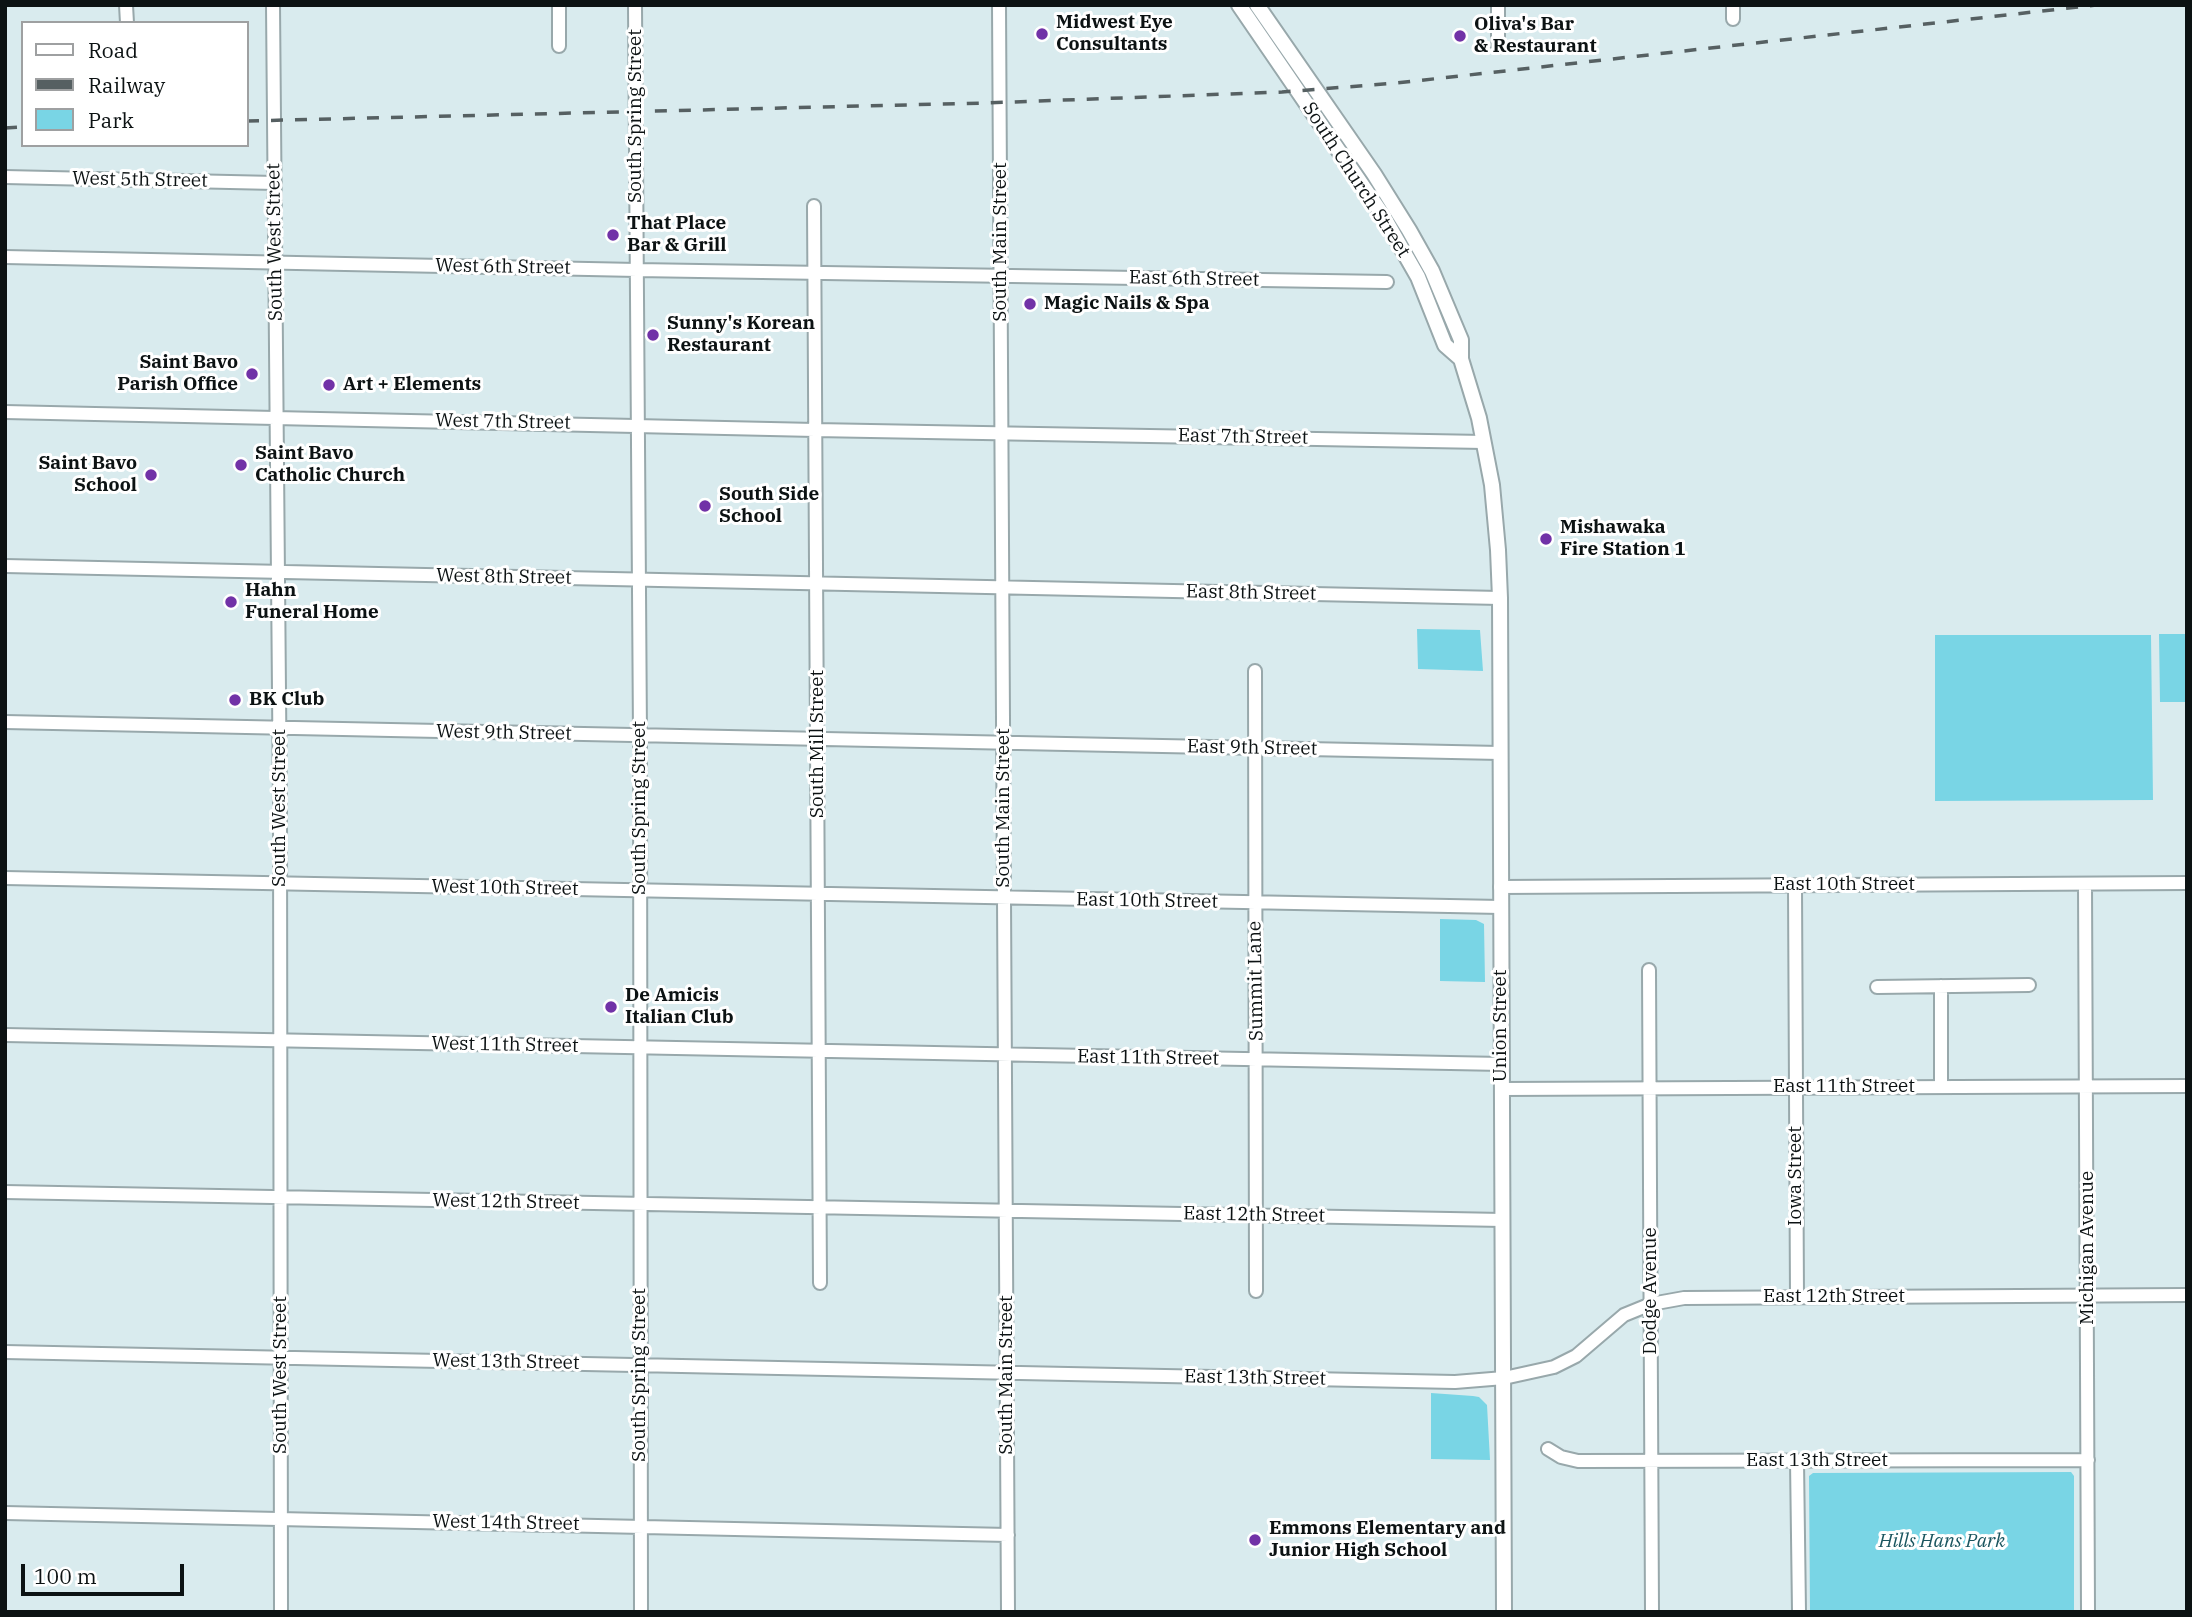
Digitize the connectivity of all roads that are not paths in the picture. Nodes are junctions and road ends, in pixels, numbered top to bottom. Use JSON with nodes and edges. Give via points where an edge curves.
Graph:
{"nodes":[{"id":1,"x":273,"y":5,"type":"edge"},
{"id":2,"x":559,"y":5,"type":"edge"},
{"id":3,"x":635,"y":5,"type":"edge"},
{"id":4,"x":999,"y":5,"type":"edge"},
{"id":5,"x":1239,"y":5,"type":"edge"},
{"id":6,"x":1256,"y":5,"type":"edge"},
{"id":7,"x":1498,"y":5,"type":"edge"},
{"id":8,"x":1733,"y":5,"type":"edge"},
{"id":9,"x":1733,"y":19,"type":"dead end"},
{"id":10,"x":559,"y":46,"type":"dead end"},
{"id":11,"x":1498,"y":47,"type":"dead end"},
{"id":12,"x":5,"y":177,"type":"edge"},
{"id":13,"x":275,"y":183,"type":"junction"},
{"id":14,"x":814,"y":205,"type":"dead end"},
{"id":15,"x":5,"y":257,"type":"edge"},
{"id":16,"x":275,"y":262,"type":"junction"},
{"id":17,"x":637,"y":270,"type":"junction"},
{"id":18,"x":814,"y":272,"type":"junction"},
{"id":19,"x":1001,"y":276,"type":"junction"},
{"id":20,"x":1388,"y":282,"type":"dead end"},
{"id":21,"x":1461,"y":359,"type":"junction"},
{"id":22,"x":5,"y":412,"type":"edge"},
{"id":23,"x":276,"y":416,"type":"junction"},
{"id":24,"x":638,"y":425,"type":"junction"},
{"id":25,"x":815,"y":430,"type":"junction"},
{"id":26,"x":1002,"y":433,"type":"junction"},
{"id":27,"x":1483,"y":442,"type":"junction"},
{"id":28,"x":5,"y":566,"type":"edge"},
{"id":29,"x":278,"y":571,"type":"junction"},
{"id":30,"x":638,"y":580,"type":"junction"},
{"id":31,"x":818,"y":583,"type":"junction"},
{"id":32,"x":1003,"y":587,"type":"junction"},
{"id":33,"x":1500,"y":598,"type":"junction"},
{"id":34,"x":1255,"y":671,"type":"dead end"},
{"id":35,"x":5,"y":722,"type":"edge"},
{"id":36,"x":279,"y":728,"type":"junction"},
{"id":37,"x":640,"y":736,"type":"junction"},
{"id":38,"x":817,"y":740,"type":"junction"},
{"id":39,"x":1003,"y":742,"type":"junction"},
{"id":40,"x":1255,"y":749,"type":"junction"},
{"id":41,"x":1500,"y":753,"type":"junction"},
{"id":42,"x":5,"y":878,"type":"edge"},
{"id":43,"x":2187,"y":883,"type":"edge"},
{"id":44,"x":280,"y":884,"type":"junction"},
{"id":45,"x":2085,"y":884,"type":"junction"},
{"id":46,"x":1795,"y":886,"type":"junction"},
{"id":47,"x":1500,"y":887,"type":"junction"},
{"id":48,"x":640,"y":891,"type":"junction"},
{"id":49,"x":818,"y":895,"type":"junction"},
{"id":50,"x":1004,"y":899,"type":"junction"},
{"id":51,"x":1255,"y":903,"type":"junction"},
{"id":52,"x":1501,"y":907,"type":"junction"},
{"id":53,"x":1649,"y":970,"type":"dead end"},
{"id":54,"x":2029,"y":985,"type":"dead end"},
{"id":55,"x":1877,"y":986,"type":"dead end"},
{"id":56,"x":1941,"y":986,"type":"junction"},
{"id":57,"x":5,"y":1035,"type":"edge"},
{"id":58,"x":280,"y":1042,"type":"junction"},
{"id":59,"x":639,"y":1048,"type":"junction"},
{"id":60,"x":819,"y":1052,"type":"junction"},
{"id":61,"x":1005,"y":1055,"type":"junction"},
{"id":62,"x":1256,"y":1060,"type":"junction"},
{"id":63,"x":1502,"y":1064,"type":"junction"},
{"id":64,"x":2087,"y":1086,"type":"junction"},
{"id":65,"x":2187,"y":1086,"type":"edge"},
{"id":66,"x":1795,"y":1087,"type":"junction"},
{"id":67,"x":1941,"y":1087,"type":"junction"},
{"id":68,"x":1502,"y":1089,"type":"junction"},
{"id":69,"x":1650,"y":1089,"type":"junction"},
{"id":70,"x":5,"y":1192,"type":"edge"},
{"id":71,"x":280,"y":1199,"type":"junction"},
{"id":72,"x":640,"y":1204,"type":"junction"},
{"id":73,"x":820,"y":1207,"type":"junction"},
{"id":74,"x":1006,"y":1211,"type":"junction"},
{"id":75,"x":1257,"y":1215,"type":"junction"},
{"id":76,"x":1503,"y":1220,"type":"junction"},
{"id":77,"x":820,"y":1283,"type":"dead end"},
{"id":78,"x":1256,"y":1291,"type":"dead end"},
{"id":79,"x":2187,"y":1295,"type":"edge"},
{"id":80,"x":1797,"y":1297,"type":"junction"},
{"id":81,"x":2088,"y":1297,"type":"junction"},
{"id":82,"x":1651,"y":1304,"type":"junction"},
{"id":83,"x":5,"y":1352,"type":"edge"},
{"id":84,"x":281,"y":1358,"type":"junction"},
{"id":85,"x":640,"y":1365,"type":"junction"},
{"id":86,"x":1007,"y":1373,"type":"junction"},
{"id":87,"x":1504,"y":1378,"type":"junction"},
{"id":88,"x":1548,"y":1449,"type":"dead end"},
{"id":89,"x":2088,"y":1460,"type":"junction"},
{"id":90,"x":1797,"y":1461,"type":"junction"},
{"id":91,"x":1652,"y":1462,"type":"junction"},
{"id":92,"x":5,"y":1514,"type":"edge"},
{"id":93,"x":281,"y":1520,"type":"junction"},
{"id":94,"x":640,"y":1526,"type":"junction"},
{"id":95,"x":1008,"y":1535,"type":"junction"},
{"id":96,"x":281,"y":1612,"type":"edge"},
{"id":97,"x":641,"y":1612,"type":"edge"},
{"id":98,"x":1008,"y":1612,"type":"edge"},
{"id":99,"x":1504,"y":1612,"type":"edge"},
{"id":100,"x":1652,"y":1612,"type":"edge"},
{"id":101,"x":1799,"y":1612,"type":"edge"},
{"id":102,"x":2088,"y":1612,"type":"edge"}],
"edges":[{"from":1,"to":13,"type":"street","name":"South West Street"},
{"from":2,"to":10,"type":"street"},
{"from":3,"to":17,"type":"street","name":"South Spring Street"},
{"from":4,"to":19,"type":"street","name":"South Main Street"},
{"from":5,"to":21,"type":"main road","name":"South Church Street","via":[[1382,214],[1418,277],[1445,345]]},
{"from":6,"to":21,"type":"main road","name":"South Church Street","via":[[1409,230],[1461,340]]},
{"from":7,"to":11,"type":"street"},
{"from":8,"to":9,"type":"street"},
{"from":12,"to":13,"type":"street","name":"West 5th Street"},
{"from":13,"to":16,"type":"street","name":"South West Street"},
{"from":14,"to":18,"type":"street","name":"South Mill Street"},
{"from":15,"to":16,"type":"street","name":"West 6th Street"},
{"from":16,"to":17,"type":"street","name":"West 6th Street"},
{"from":16,"to":23,"type":"street","name":"South West Street"},
{"from":17,"to":18,"type":"street","name":"West 6th Street"},
{"from":17,"to":24,"type":"street","name":"South Spring Street"},
{"from":18,"to":19,"type":"street","name":"West 6th Street"},
{"from":18,"to":25,"type":"street","name":"South Mill Street"},
{"from":19,"to":20,"type":"street","name":"East 6th Street"},
{"from":19,"to":26,"type":"street","name":"South Main Street"},
{"from":21,"to":27,"type":"main road","name":"South Church Street"},
{"from":22,"to":23,"type":"street","name":"West 7th Street"},
{"from":23,"to":24,"type":"street","name":"West 7th Street"},
{"from":23,"to":29,"type":"street","name":"South West Street"},
{"from":24,"to":25,"type":"street","name":"West 7th Street"},
{"from":24,"to":30,"type":"street","name":"South Spring Street"},
{"from":25,"to":26,"type":"street","name":"West 7th Street"},
{"from":25,"to":31,"type":"street","name":"South Mill Street"},
{"from":26,"to":27,"type":"street","name":"East 7th Street"},
{"from":26,"to":32,"type":"street","name":"South Main Street"},
{"from":27,"to":33,"type":"main road","name":"Union Street","via":[[1496,520]]},
{"from":28,"to":29,"type":"street","name":"West 8th Street"},
{"from":29,"to":30,"type":"street","name":"West 8th Street"},
{"from":29,"to":36,"type":"street","name":"South West Street"},
{"from":30,"to":31,"type":"street","name":"West 8th Street"},
{"from":30,"to":37,"type":"street","name":"South Spring Street"},
{"from":31,"to":32,"type":"street","name":"West 8th Street"},
{"from":31,"to":38,"type":"street","name":"South Mill Street"},
{"from":32,"to":33,"type":"street","name":"East 8th Street"},
{"from":32,"to":39,"type":"street","name":"South Main Street"},
{"from":33,"to":41,"type":"main road","name":"Union Street"},
{"from":34,"to":40,"type":"street","name":"Summit Lane"},
{"from":35,"to":36,"type":"street","name":"West 9th Street"},
{"from":36,"to":37,"type":"street","name":"West 9th Street"},
{"from":36,"to":44,"type":"street","name":"South West Street"},
{"from":37,"to":38,"type":"street","name":"West 9th Street"},
{"from":37,"to":48,"type":"street","name":"South Spring Street"},
{"from":38,"to":39,"type":"street","name":"West 9th Street"},
{"from":38,"to":49,"type":"street","name":"South Mill Street"},
{"from":39,"to":40,"type":"street","name":"East 9th Street"},
{"from":39,"to":50,"type":"street","name":"South Main Street"},
{"from":40,"to":41,"type":"street","name":"East 9th Street"},
{"from":40,"to":51,"type":"street","name":"Summit Lane"},
{"from":41,"to":47,"type":"main road","name":"Union Street"},
{"from":42,"to":44,"type":"street","name":"West 10th Street"},
{"from":43,"to":45,"type":"street","name":"East 10th Street"},
{"from":44,"to":48,"type":"street","name":"West 10th Street"},
{"from":44,"to":58,"type":"street","name":"South West Street"},
{"from":45,"to":46,"type":"street","name":"East 10th Street"},
{"from":45,"to":64,"type":"street","name":"Michigan Avenue"},
{"from":46,"to":47,"type":"street","name":"East 10th Street"},
{"from":46,"to":66,"type":"street","name":"Iowa Street"},
{"from":47,"to":52,"type":"main road","name":"Union Street"},
{"from":48,"to":49,"type":"street","name":"West 10th Street"},
{"from":48,"to":59,"type":"street","name":"South Spring Street"},
{"from":49,"to":50,"type":"street","name":"West 10th Street"},
{"from":49,"to":60,"type":"street","name":"South Mill Street"},
{"from":50,"to":51,"type":"street","name":"East 10th Street"},
{"from":50,"to":61,"type":"street","name":"South Main Street"},
{"from":51,"to":52,"type":"street","name":"East 10th Street"},
{"from":51,"to":62,"type":"street","name":"Summit Lane"},
{"from":52,"to":63,"type":"main road","name":"Union Street"},
{"from":53,"to":69,"type":"street","name":"Dodge Avenue"},
{"from":54,"to":56,"type":"street"},
{"from":55,"to":56,"type":"street"},
{"from":56,"to":67,"type":"street"},
{"from":57,"to":58,"type":"street","name":"West 11th Street"},
{"from":58,"to":59,"type":"street","name":"West 11th Street"},
{"from":58,"to":71,"type":"street","name":"South West Street"},
{"from":59,"to":60,"type":"street","name":"West 11th Street"},
{"from":59,"to":72,"type":"street","name":"South Spring Street"},
{"from":60,"to":61,"type":"street","name":"West 11th Street"},
{"from":60,"to":73,"type":"street","name":"South Mill Street"},
{"from":61,"to":62,"type":"street","name":"East 11th Street"},
{"from":61,"to":74,"type":"street","name":"South Main Street"},
{"from":62,"to":63,"type":"street","name":"East 11th Street"},
{"from":62,"to":75,"type":"street","name":"Summit Lane"},
{"from":63,"to":68,"type":"main road","name":"Union Street"},
{"from":64,"to":65,"type":"street","name":"East 11th Street"},
{"from":64,"to":67,"type":"street","name":"East 11th Street"},
{"from":64,"to":81,"type":"street","name":"Michigan Avenue"},
{"from":66,"to":67,"type":"street","name":"East 11th Street"},
{"from":66,"to":69,"type":"street","name":"East 11th Street"},
{"from":66,"to":80,"type":"street","name":"Iowa Street"},
{"from":68,"to":69,"type":"street","name":"East 11th Street"},
{"from":68,"to":76,"type":"main road","name":"Union Street"},
{"from":69,"to":82,"type":"street","name":"Dodge Avenue"},
{"from":70,"to":71,"type":"street","name":"West 12th Street"},
{"from":71,"to":72,"type":"street","name":"West 12th Street"},
{"from":71,"to":84,"type":"street","name":"South West Street"},
{"from":72,"to":73,"type":"street","name":"West 12th Street"},
{"from":72,"to":85,"type":"street","name":"South Spring Street"},
{"from":73,"to":74,"type":"street","name":"West 12th Street"},
{"from":73,"to":77,"type":"street","name":"South Mill Street"},
{"from":74,"to":75,"type":"street","name":"East 12th Street"},
{"from":74,"to":86,"type":"street","name":"South Main Street"},
{"from":75,"to":76,"type":"street","name":"East 12th Street"},
{"from":75,"to":78,"type":"street","name":"Summit Lane"},
{"from":76,"to":87,"type":"main road","name":"Union Street"},
{"from":79,"to":81,"type":"street","name":"East 12th Street"},
{"from":80,"to":81,"type":"street","name":"East 12th Street"},
{"from":80,"to":82,"type":"street","name":"East 12th Street","via":[[1684,1298]]},
{"from":81,"to":89,"type":"street","name":"Michigan Avenue"},
{"from":82,"to":87,"type":"street","name":"East 12th Street","via":[[1613,1323],[1566,1361]]},
{"from":82,"to":91,"type":"street","name":"Dodge Avenue"},
{"from":83,"to":84,"type":"street","name":"West 13th Street"},
{"from":84,"to":85,"type":"street","name":"West 13th Street"},
{"from":84,"to":93,"type":"street","name":"South West Street"},
{"from":85,"to":86,"type":"street","name":"West 13th Street"},
{"from":85,"to":94,"type":"street","name":"South Spring Street"},
{"from":86,"to":87,"type":"street","name":"East 13th Street","via":[[1429,1383]]},
{"from":86,"to":95,"type":"street","name":"South Main Street"},
{"from":87,"to":99,"type":"main road","name":"Union Street"},
{"from":88,"to":91,"type":"street","name":"East 13th Street","via":[[1578,1461]]},
{"from":89,"to":90,"type":"street","name":"East 13th Street"},
{"from":89,"to":102,"type":"street","name":"Michigan Avenue"},
{"from":90,"to":91,"type":"street","name":"East 13th Street"},
{"from":90,"to":101,"type":"street"},
{"from":91,"to":100,"type":"street","name":"Dodge Avenue"},
{"from":92,"to":93,"type":"street","name":"West 14th Street"},
{"from":93,"to":94,"type":"street","name":"West 14th Street"},
{"from":93,"to":96,"type":"street","name":"South West Street"},
{"from":94,"to":95,"type":"street","name":"West 14th Street"},
{"from":94,"to":97,"type":"street","name":"South Spring Street"},
{"from":95,"to":98,"type":"street","name":"South Main Street"}]}
